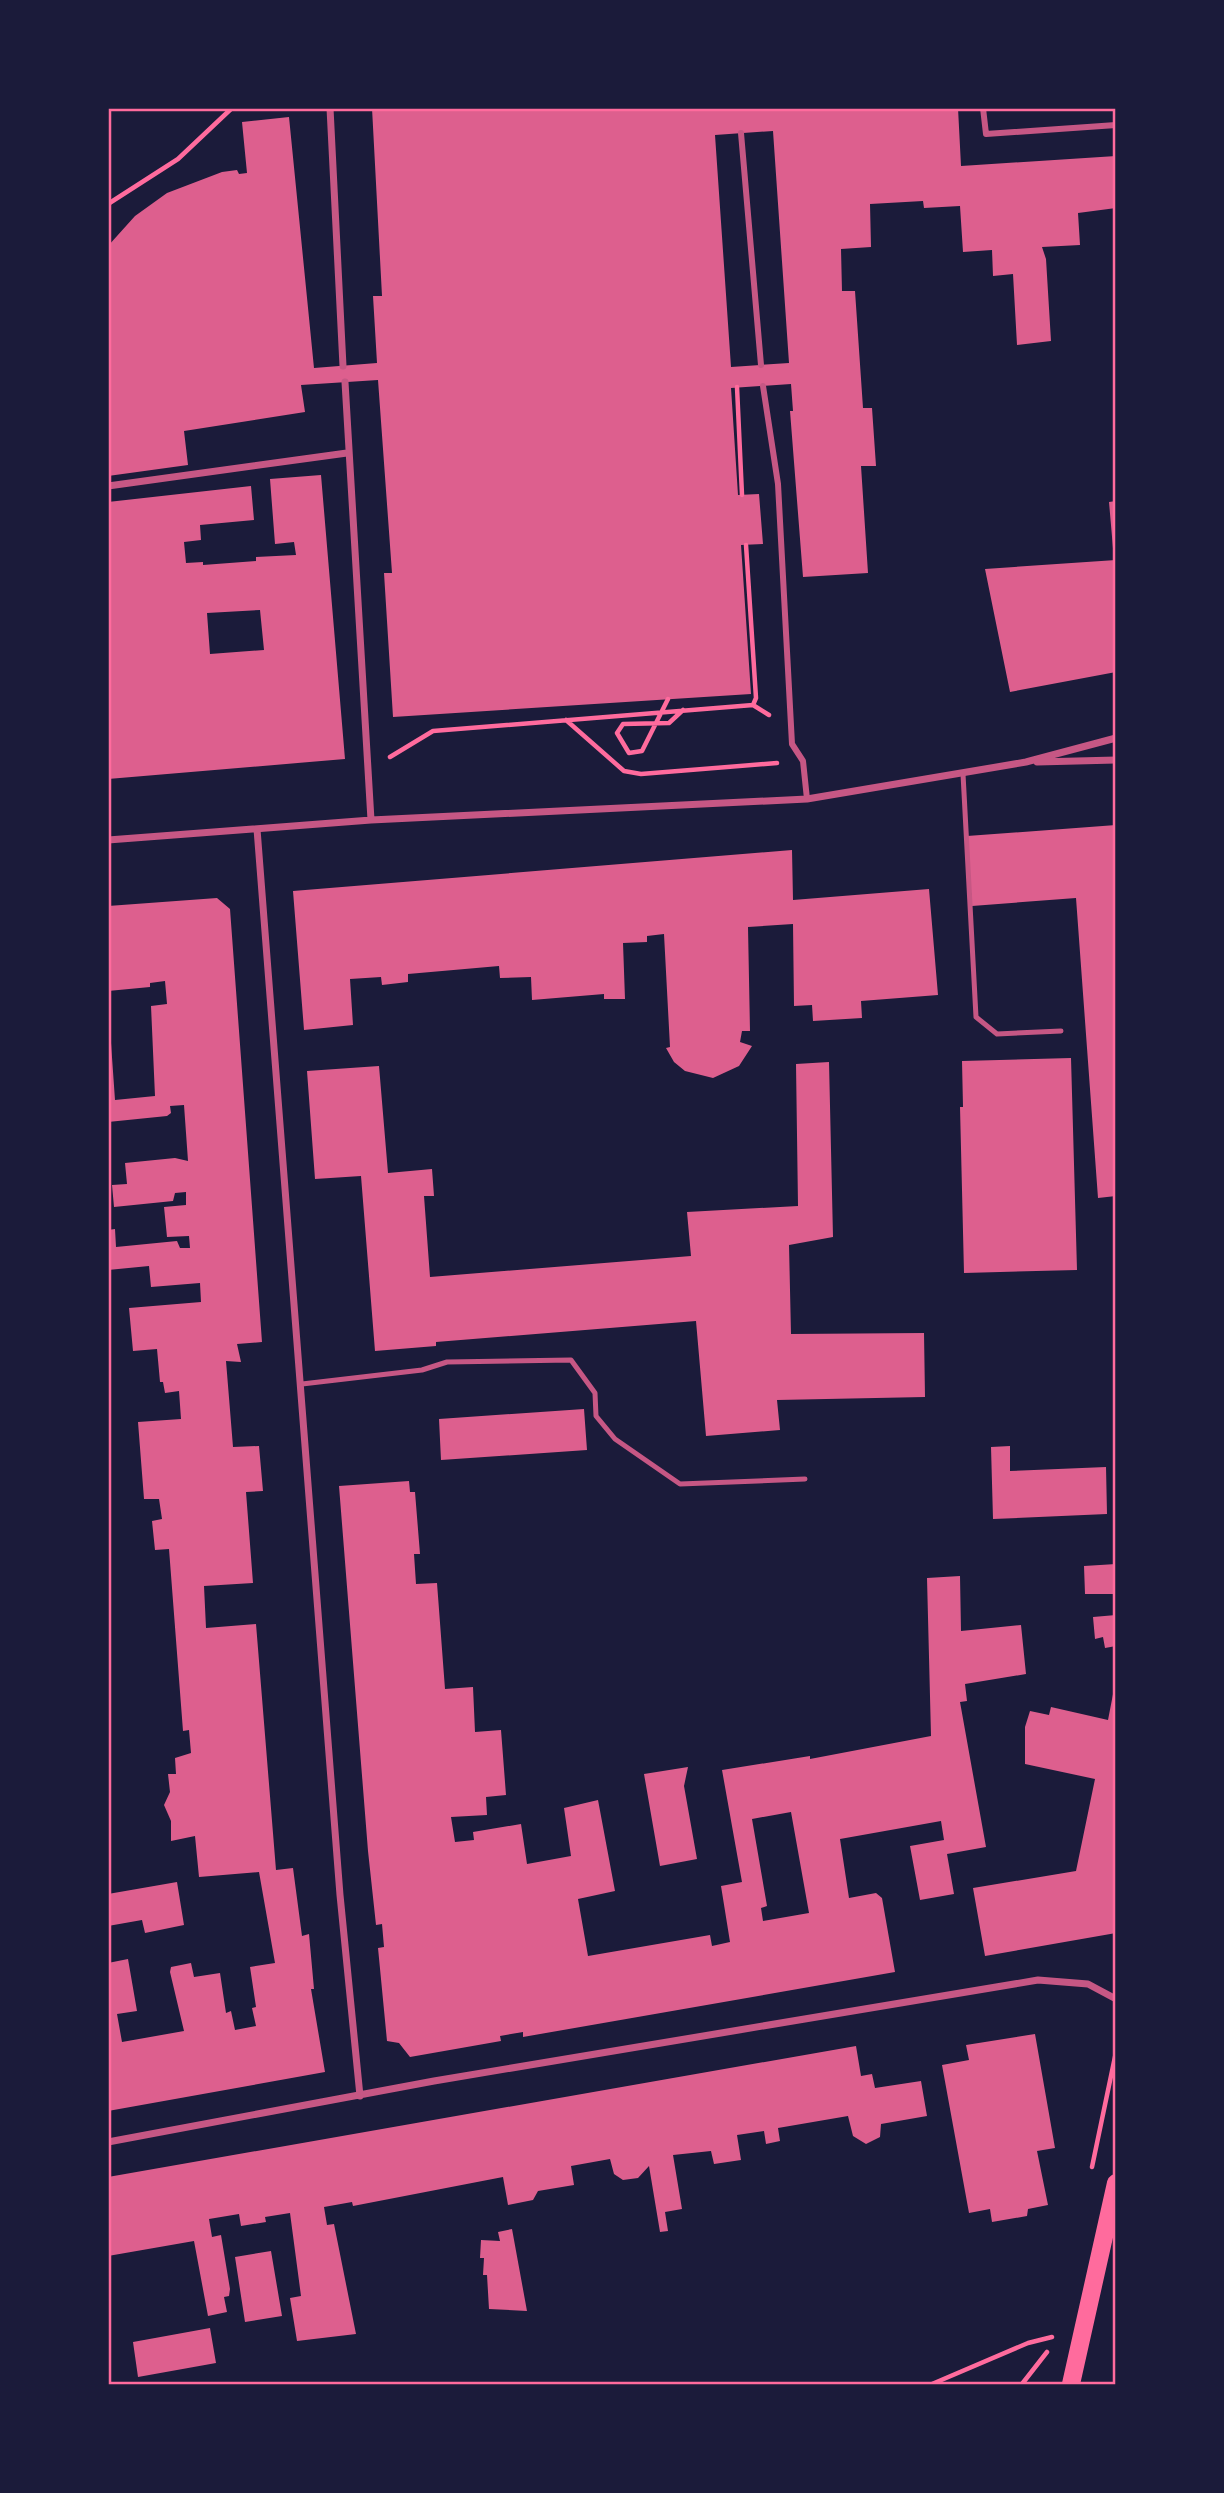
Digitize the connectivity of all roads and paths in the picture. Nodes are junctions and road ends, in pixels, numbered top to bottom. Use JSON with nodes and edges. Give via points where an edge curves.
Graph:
{"nodes":[{"id":1,"x":232,"y":108,"type":"edge"},
{"id":2,"x":330,"y":108,"type":"edge"},
{"id":3,"x":983,"y":108,"type":"edge"},
{"id":4,"x":1115,"y":125,"type":"edge"},
{"id":5,"x":741,"y":133,"type":"dead end"},
{"id":6,"x":108,"y":204,"type":"edge"},
{"id":7,"x":761,"y":365,"type":"dead end"},
{"id":8,"x":343,"y":366,"type":"dead end"},
{"id":9,"x":345,"y":382,"type":"dead end"},
{"id":10,"x":763,"y":386,"type":"dead end"},
{"id":11,"x":737,"y":387,"type":"dead end"},
{"id":12,"x":347,"y":453,"type":"junction"},
{"id":13,"x":108,"y":486,"type":"edge"},
{"id":14,"x":743,"y":495,"type":"dead end"},
{"id":15,"x":746,"y":545,"type":"dead end"},
{"id":16,"x":668,"y":699,"type":"dead end"},
{"id":17,"x":753,"y":705,"type":"junction"},
{"id":18,"x":684,"y":710,"type":"junction"},
{"id":19,"x":566,"y":720,"type":"junction"},
{"id":20,"x":1115,"y":738,"type":"edge"},
{"id":21,"x":792,"y":744,"type":"junction"},
{"id":22,"x":1115,"y":760,"type":"edge"},
{"id":23,"x":803,"y":761,"type":"junction"},
{"id":24,"x":1026,"y":762,"type":"junction"},
{"id":25,"x":369,"y":771,"type":"junction"},
{"id":26,"x":963,"y":774,"type":"junction"},
{"id":27,"x":807,"y":799,"type":"junction"},
{"id":28,"x":371,"y":820,"type":"junction"},
{"id":29,"x":257,"y":829,"type":"junction"},
{"id":30,"x":108,"y":840,"type":"edge"},
{"id":31,"x":1061,"y":1031,"type":"dead end"},
{"id":32,"x":302,"y":1384,"type":"junction"},
{"id":33,"x":805,"y":1479,"type":"dead end"},
{"id":34,"x":1115,"y":1998,"type":"edge"},
{"id":35,"x":360,"y":2096,"type":"junction"},
{"id":36,"x":108,"y":2142,"type":"edge"},
{"id":37,"x":1115,"y":2183,"type":"edge"},
{"id":38,"x":1053,"y":2337,"type":"dead end"},
{"id":39,"x":1079,"y":2350,"type":"junction"},
{"id":40,"x":932,"y":2385,"type":"edge"},
{"id":41,"x":1059,"y":2385,"type":"edge"},
{"id":42,"x":1071,"y":2385,"type":"edge"}],
"edges":[{"from":1,"to":6,"type":"path","via":[[178,159]]},
{"from":2,"to":8,"type":"street"},
{"from":3,"to":4,"type":"street","via":[[986,134]]},
{"from":5,"to":7,"type":"street"},
{"from":9,"to":12,"type":"street"},
{"from":10,"to":21,"type":"street","via":[[778,484]]},
{"from":11,"to":14,"type":"path"},
{"from":12,"to":13,"type":"street"},
{"from":12,"to":25,"type":"street"},
{"from":15,"to":17,"type":"path"},
{"from":16,"to":18,"type":"path","via":[[658,720],[652,731],[642,751],[629,753],[617,733],[624,724],[646,723],[657,723],[669,723]]},
{"from":17,"to":18,"type":"path"},
{"from":17,"to":21,"type":"path","via":[[779,723]]},
{"from":18,"to":19,"type":"path"},
{"from":19,"to":23,"type":"path","via":[[624,771],[641,774]]},
{"from":19,"to":25,"type":"path","via":[[433,731]]},
{"from":20,"to":24,"type":"street"},
{"from":21,"to":23,"type":"street"},
{"from":22,"to":24,"type":"street"},
{"from":23,"to":27,"type":"street"},
{"from":24,"to":26,"type":"street"},
{"from":25,"to":28,"type":"street"},
{"from":26,"to":27,"type":"street"},
{"from":26,"to":31,"type":"lane","via":[[976,1017],[997,1034]]},
{"from":27,"to":28,"type":"street"},
{"from":28,"to":29,"type":"street"},
{"from":29,"to":30,"type":"street"},
{"from":29,"to":32,"type":"street"},
{"from":32,"to":33,"type":"lane","via":[[422,1370],[447,1362],[571,1360],[595,1393],[596,1416],[615,1439],[680,1484]]},
{"from":32,"to":35,"type":"street","via":[[340,1895]]},
{"from":34,"to":35,"type":"street","via":[[1088,1984],[1038,1980]]},
{"from":35,"to":36,"type":"street"},
{"from":37,"to":39,"type":"main road"},
{"from":38,"to":40,"type":"path","via":[[1028,2343]]},
{"from":39,"to":41,"type":"main road"},
{"from":39,"to":42,"type":"main road"}]}
